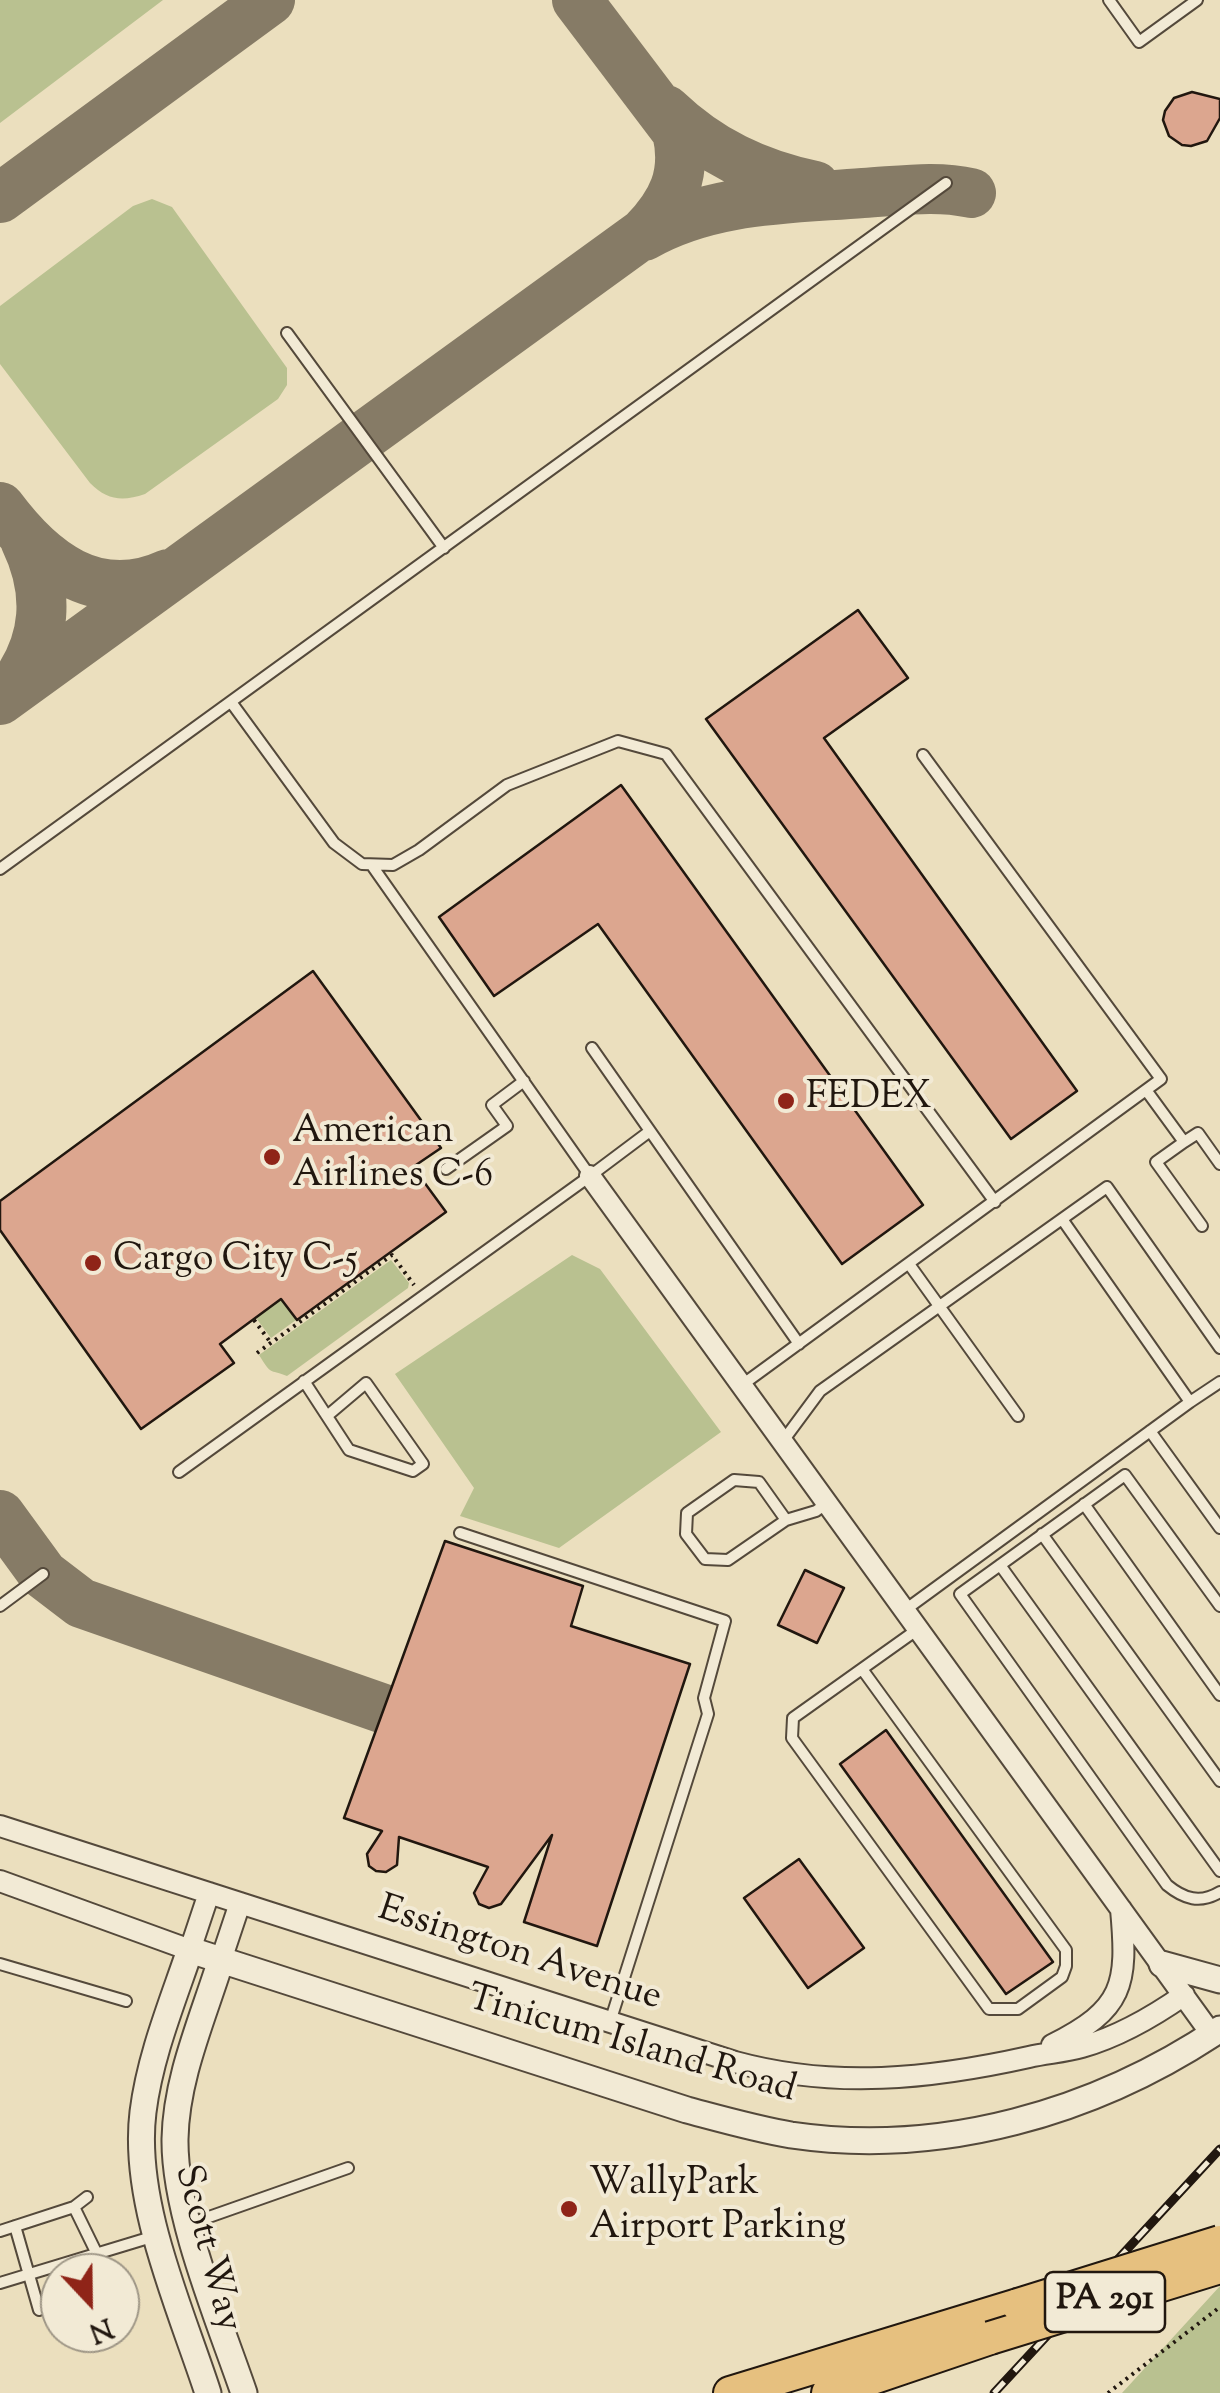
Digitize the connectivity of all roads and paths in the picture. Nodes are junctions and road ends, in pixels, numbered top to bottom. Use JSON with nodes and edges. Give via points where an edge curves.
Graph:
{"nodes":[{"id":1,"x":1109,"y":0,"type":"edge"},
{"id":2,"x":1196,"y":0,"type":"edge"},
{"id":3,"x":946,"y":183,"type":"dead end"},
{"id":4,"x":287,"y":333,"type":"dead end"},
{"id":5,"x":444,"y":548,"type":"junction"},
{"id":6,"x":231,"y":702,"type":"junction"},
{"id":7,"x":923,"y":755,"type":"dead end"},
{"id":8,"x":373,"y":867,"type":"junction"},
{"id":9,"x":0,"y":870,"type":"edge"},
{"id":10,"x":592,"y":1048,"type":"dead end"},
{"id":11,"x":524,"y":1081,"type":"junction"},
{"id":12,"x":1146,"y":1090,"type":"junction"},
{"id":13,"x":650,"y":1131,"type":"junction"},
{"id":14,"x":1184,"y":1142,"type":"junction"},
{"id":15,"x":1220,"y":1164,"type":"edge"},
{"id":16,"x":446,"y":1170,"type":"dead end"},
{"id":17,"x":590,"y":1176,"type":"junction"},
{"id":18,"x":995,"y":1202,"type":"junction"},
{"id":19,"x":1062,"y":1218,"type":"junction"},
{"id":20,"x":1202,"y":1226,"type":"dead end"},
{"id":21,"x":909,"y":1264,"type":"junction"},
{"id":22,"x":414,"y":1285,"type":"dead end"},
{"id":23,"x":940,"y":1306,"type":"junction"},
{"id":24,"x":254,"y":1320,"type":"dead end"},
{"id":25,"x":272,"y":1343,"type":"junction"},
{"id":26,"x":799,"y":1344,"type":"junction"},
{"id":27,"x":1220,"y":1348,"type":"edge"},
{"id":28,"x":257,"y":1353,"type":"dead end"},
{"id":29,"x":304,"y":1381,"type":"junction"},
{"id":30,"x":1220,"y":1382,"type":"edge"},
{"id":31,"x":742,"y":1385,"type":"junction"},
{"id":32,"x":1190,"y":1402,"type":"junction"},
{"id":33,"x":327,"y":1416,"type":"junction"},
{"id":34,"x":1018,"y":1416,"type":"dead end"},
{"id":35,"x":1150,"y":1431,"type":"junction"},
{"id":36,"x":783,"y":1441,"type":"junction"},
{"id":37,"x":178,"y":1472,"type":"dead end"},
{"id":38,"x":827,"y":1503,"type":"junction"},
{"id":39,"x":1084,"y":1504,"type":"junction"},
{"id":40,"x":786,"y":1520,"type":"junction"},
{"id":41,"x":1220,"y":1528,"type":"edge"},
{"id":42,"x":460,"y":1532,"type":"dead end"},
{"id":43,"x":1042,"y":1534,"type":"junction"},
{"id":44,"x":1000,"y":1565,"type":"junction"},
{"id":45,"x":43,"y":1574,"type":"dead end"},
{"id":46,"x":0,"y":1606,"type":"edge"},
{"id":47,"x":1220,"y":1606,"type":"edge"},
{"id":48,"x":905,"y":1610,"type":"junction"},
{"id":49,"x":918,"y":1628,"type":"junction"},
{"id":50,"x":862,"y":1668,"type":"junction"},
{"id":51,"x":1220,"y":1694,"type":"edge"},
{"id":52,"x":1220,"y":1781,"type":"edge"},
{"id":53,"x":0,"y":1826,"type":"edge"},
{"id":54,"x":1220,"y":1871,"type":"edge"},
{"id":55,"x":0,"y":1881,"type":"edge"},
{"id":56,"x":1220,"y":1892,"type":"edge"},
{"id":57,"x":209,"y":1894,"type":"junction"},
{"id":58,"x":240,"y":1903,"type":"junction"},
{"id":59,"x":1121,"y":1909,"type":"junction"},
{"id":60,"x":190,"y":1950,"type":"junction"},
{"id":61,"x":222,"y":1960,"type":"junction"},
{"id":62,"x":0,"y":1964,"type":"edge"},
{"id":63,"x":1162,"y":1964,"type":"junction"},
{"id":64,"x":1220,"y":1980,"type":"edge"},
{"id":65,"x":1184,"y":1995,"type":"junction"},
{"id":66,"x":126,"y":2001,"type":"dead end"},
{"id":67,"x":610,"y":2022,"type":"junction"},
{"id":68,"x":1216,"y":2032,"type":"edge"},
{"id":69,"x":1028,"y":2057,"type":"junction"},
{"id":70,"x":348,"y":2168,"type":"dead end"},
{"id":71,"x":87,"y":2198,"type":"dead end"},
{"id":72,"x":74,"y":2207,"type":"junction"},
{"id":73,"x":188,"y":2224,"type":"junction"},
{"id":74,"x":15,"y":2226,"type":"junction"},
{"id":75,"x":0,"y":2231,"type":"edge"},
{"id":76,"x":156,"y":2235,"type":"junction"},
{"id":77,"x":1220,"y":2242,"type":"edge"},
{"id":78,"x":97,"y":2253,"type":"edge"},
{"id":79,"x":100,"y":2253,"type":"edge"},
{"id":80,"x":1220,"y":2267,"type":"edge"},
{"id":81,"x":40,"y":2271,"type":"edge"},
{"id":82,"x":29,"y":2274,"type":"junction"},
{"id":83,"x":0,"y":2283,"type":"edge"},
{"id":84,"x":1220,"y":2307,"type":"edge"},
{"id":85,"x":39,"y":2310,"type":"dead end"},
{"id":86,"x":208,"y":2393,"type":"edge"},
{"id":87,"x":244,"y":2393,"type":"edge"},
{"id":88,"x":730,"y":2393,"type":"edge"},
{"id":89,"x":828,"y":2393,"type":"edge"},
{"id":90,"x":1108,"y":2393,"type":"edge"}],
"edges":[{"from":1,"to":2,"type":"lane","via":[[1139,42]]},
{"from":3,"to":5,"type":"lane"},
{"from":4,"to":5,"type":"lane"},
{"from":5,"to":6,"type":"lane"},
{"from":6,"to":8,"type":"lane","via":[[334,843]]},
{"from":6,"to":9,"type":"lane"},
{"from":7,"to":12,"type":"lane","via":[[1160,1078]]},
{"from":8,"to":11,"type":"lane"},
{"from":8,"to":18,"type":"lane","via":[[404,860],[508,785],[618,742],[666,754]]},
{"from":10,"to":13,"type":"lane"},
{"from":11,"to":16,"type":"lane","via":[[492,1104],[507,1126]]},
{"from":11,"to":17,"type":"lane"},
{"from":12,"to":14,"type":"lane"},
{"from":12,"to":18,"type":"lane"},
{"from":13,"to":17,"type":"lane"},
{"from":13,"to":26,"type":"lane"},
{"from":14,"to":15,"type":"lane","via":[[1198,1132]]},
{"from":14,"to":20,"type":"lane","via":[[1156,1162]]},
{"from":17,"to":29,"type":"lane"},
{"from":17,"to":31,"type":"street"},
{"from":18,"to":21,"type":"lane"},
{"from":19,"to":23,"type":"lane"},
{"from":19,"to":27,"type":"lane","via":[[1107,1187]]},
{"from":19,"to":32,"type":"lane"},
{"from":21,"to":23,"type":"lane"},
{"from":21,"to":26,"type":"lane"},
{"from":22,"to":25,"type":"path","via":[[392,1255]]},
{"from":23,"to":34,"type":"lane"},
{"from":23,"to":36,"type":"lane","via":[[820,1392]]},
{"from":24,"to":25,"type":"path"},
{"from":25,"to":28,"type":"path"},
{"from":26,"to":31,"type":"lane"},
{"from":29,"to":33,"type":"lane"},
{"from":29,"to":37,"type":"lane"},
{"from":30,"to":32,"type":"lane"},
{"from":31,"to":36,"type":"street"},
{"from":32,"to":35,"type":"lane"},
{"from":33,"to":33,"type":"lane","via":[[350,1450],[414,1471],[423,1464],[366,1384]]},
{"from":35,"to":41,"type":"lane"},
{"from":35,"to":48,"type":"lane"},
{"from":36,"to":38,"type":"street"},
{"from":38,"to":40,"type":"lane"},
{"from":38,"to":48,"type":"street"},
{"from":39,"to":43,"type":"lane"},
{"from":39,"to":47,"type":"lane","via":[[1125,1475]]},
{"from":39,"to":51,"type":"lane"},
{"from":40,"to":40,"type":"lane","via":[[728,1560],[705,1558],[686,1534],[687,1513],[734,1480],[758,1482]]},
{"from":42,"to":67,"type":"lane","via":[[724,1621],[704,1698],[708,1714]]},
{"from":43,"to":44,"type":"lane"},
{"from":43,"to":52,"type":"lane"},
{"from":44,"to":54,"type":"lane"},
{"from":44,"to":56,"type":"lane","via":[[960,1594],[1168,1885],[1193,1900]]},
{"from":45,"to":46,"type":"lane"},
{"from":48,"to":49,"type":"street"},
{"from":49,"to":50,"type":"lane"},
{"from":49,"to":59,"type":"street"},
{"from":50,"to":50,"type":"lane","via":[[793,1718],[792,1738],[988,2009],[1018,2009],[1062,1977],[1066,1950]]},
{"from":53,"to":57,"type":"street","name":"Essington Avenue"},
{"from":55,"to":60,"type":"street"},
{"from":57,"to":58,"type":"street","name":"Essington Avenue"},
{"from":57,"to":60,"type":"street","name":"Scott Way"},
{"from":58,"to":61,"type":"street","name":"Scott Way"},
{"from":58,"to":67,"type":"street","name":"Essington Avenue"},
{"from":59,"to":63,"type":"street"},
{"from":59,"to":69,"type":"street","via":[[1124,1967],[1112,2001],[1084,2028]]},
{"from":60,"to":61,"type":"street","name":"Tinicum Island Road"},
{"from":60,"to":76,"type":"street","name":"Scott Way","via":[[142,2114],[143,2180]]},
{"from":61,"to":68,"type":"street","name":"Tinicum Island Road","via":[[687,2110],[822,2138],[930,2138],[1014,2122],[1112,2088]]},
{"from":61,"to":73,"type":"street","name":"Scott Way","via":[[179,2102],[176,2161]]},
{"from":62,"to":66,"type":"lane"},
{"from":63,"to":64,"type":"street"},
{"from":63,"to":65,"type":"street"},
{"from":65,"to":68,"type":"street"},
{"from":65,"to":69,"type":"street","via":[[1082,2047]]},
{"from":67,"to":69,"type":"street","name":"Essington Avenue","via":[[759,2069],[810,2077],[915,2078]]},
{"from":70,"to":73,"type":"lane"},
{"from":71,"to":72,"type":"lane"},
{"from":72,"to":74,"type":"lane"},
{"from":72,"to":78,"type":"lane"},
{"from":73,"to":76,"type":"street"},
{"from":73,"to":87,"type":"street","name":"Scott Way"},
{"from":74,"to":75,"type":"lane"},
{"from":74,"to":82,"type":"lane"},
{"from":76,"to":79,"type":"lane"},
{"from":76,"to":86,"type":"street","name":"Scott Way"},
{"from":77,"to":88,"type":"main road","number":"PA 291","bridge":true},
{"from":80,"to":89,"type":"main road","number":"PA 291","bridge":true},
{"from":81,"to":82,"type":"lane"},
{"from":82,"to":83,"type":"lane"},
{"from":82,"to":85,"type":"lane"},
{"from":84,"to":90,"type":"path"}]}
